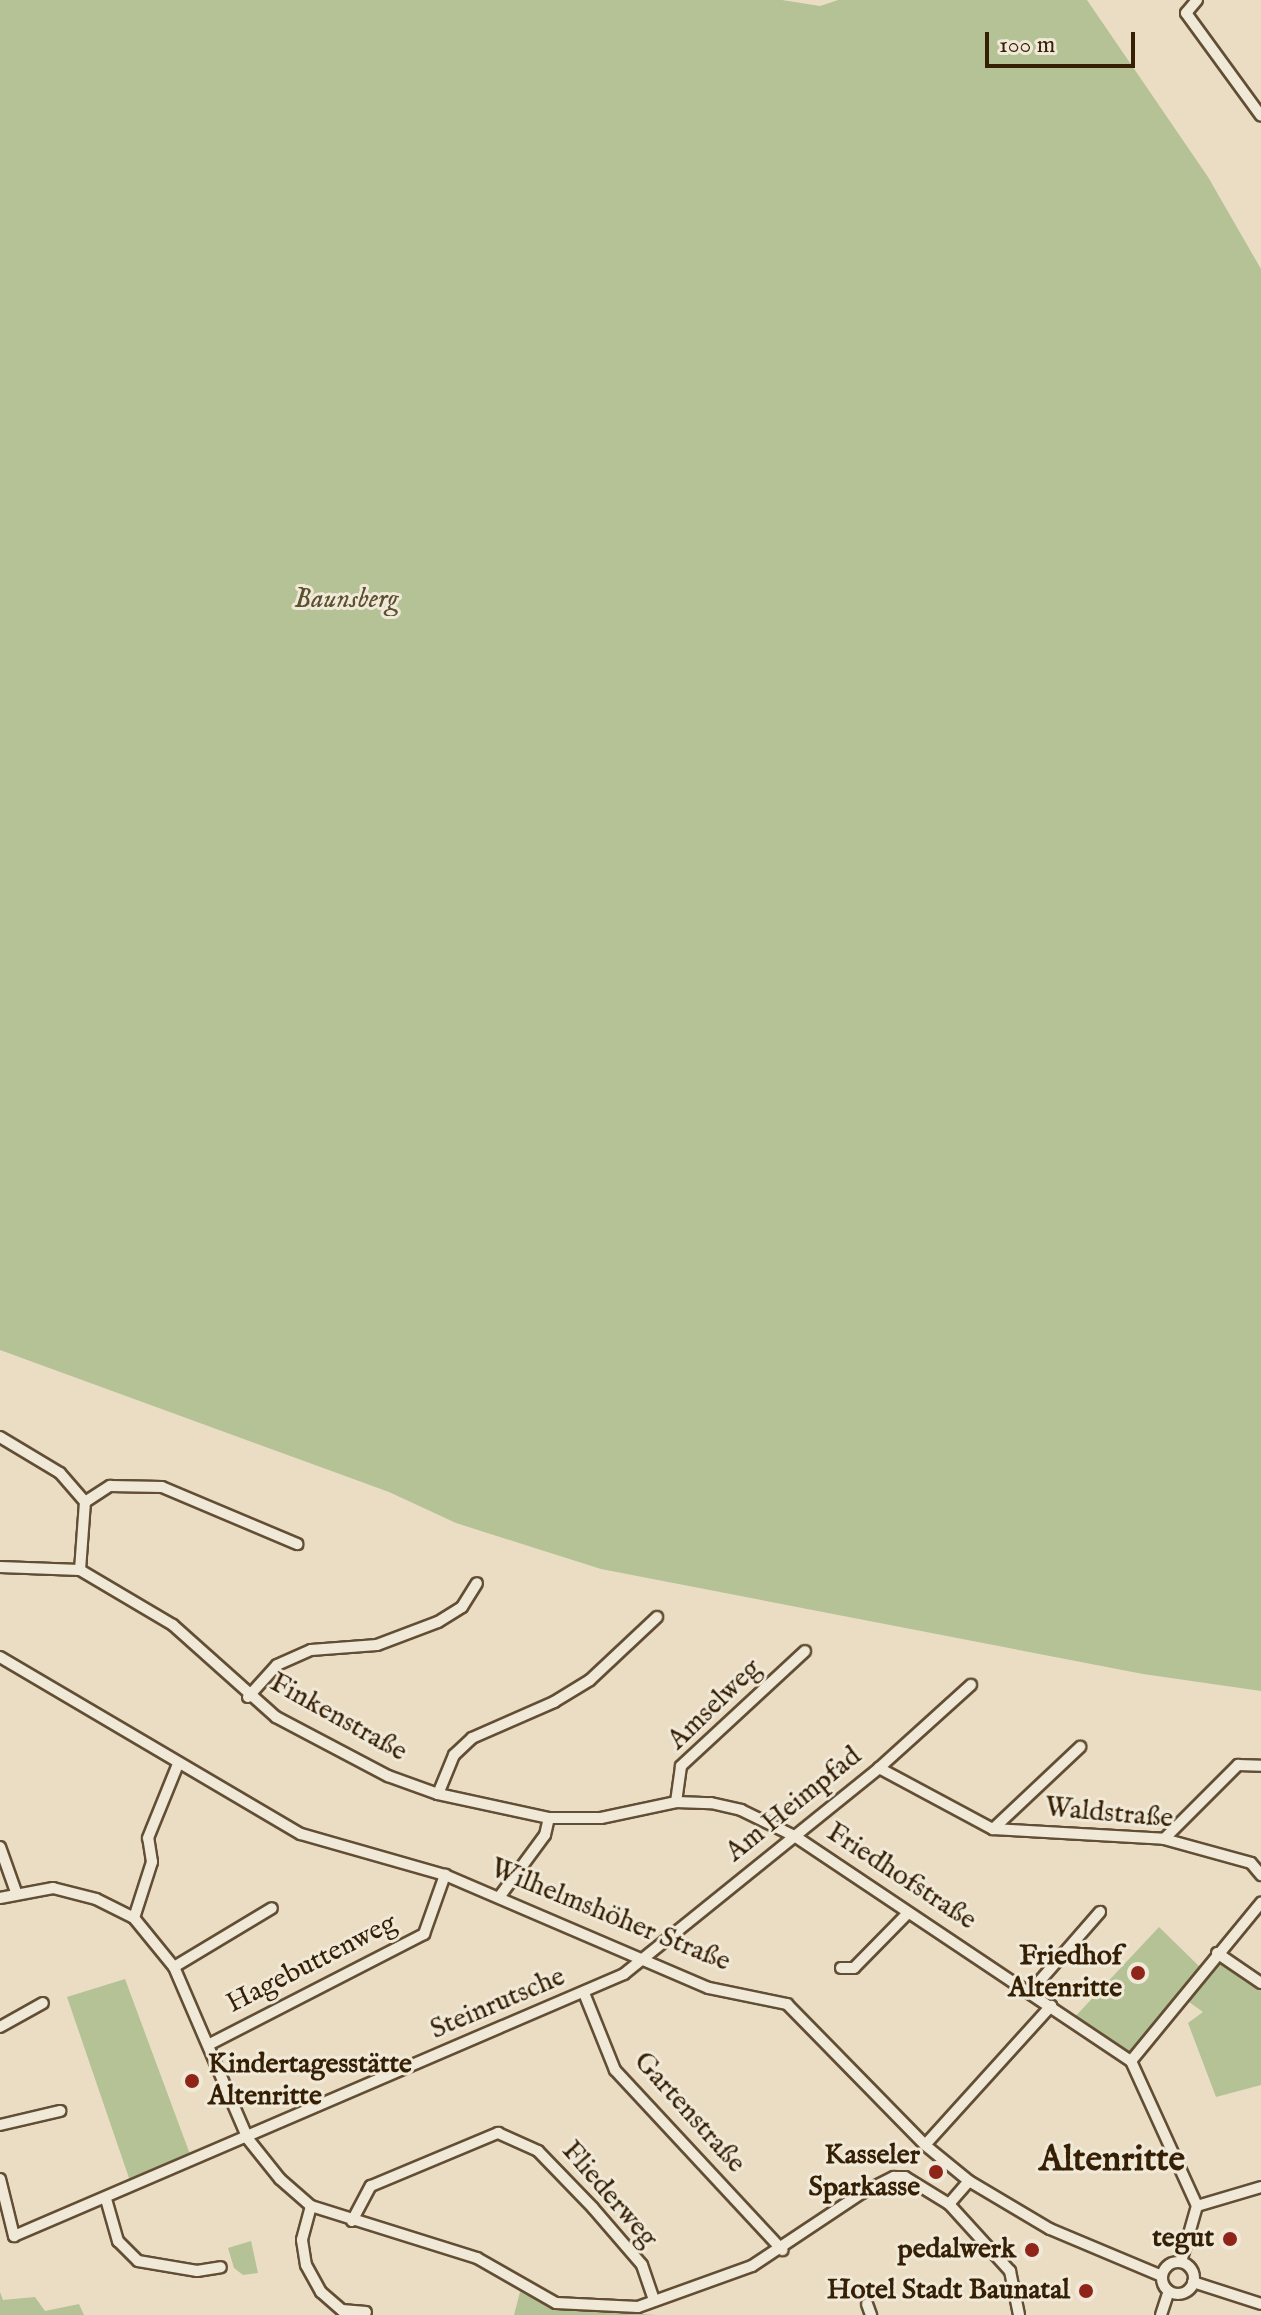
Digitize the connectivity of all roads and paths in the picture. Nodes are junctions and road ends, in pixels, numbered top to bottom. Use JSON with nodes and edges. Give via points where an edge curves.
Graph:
{"nodes":[{"id":1,"x":1197,"y":0,"type":"edge"},
{"id":2,"x":1261,"y":116,"type":"edge"},
{"id":3,"x":0,"y":1437,"type":"edge"},
{"id":4,"x":85,"y":1502,"type":"junction"},
{"id":5,"x":297,"y":1544,"type":"dead end"},
{"id":6,"x":0,"y":1567,"type":"edge"},
{"id":7,"x":80,"y":1570,"type":"junction"},
{"id":8,"x":477,"y":1583,"type":"dead end"},
{"id":9,"x":657,"y":1617,"type":"dead end"},
{"id":10,"x":805,"y":1651,"type":"dead end"},
{"id":11,"x":0,"y":1657,"type":"edge"},
{"id":12,"x":971,"y":1685,"type":"dead end"},
{"id":13,"x":248,"y":1697,"type":"junction"},
{"id":14,"x":1080,"y":1747,"type":"dead end"},
{"id":15,"x":178,"y":1764,"type":"junction"},
{"id":16,"x":1261,"y":1766,"type":"edge"},
{"id":17,"x":879,"y":1768,"type":"junction"},
{"id":18,"x":438,"y":1794,"type":"junction"},
{"id":19,"x":676,"y":1802,"type":"junction"},
{"id":20,"x":741,"y":1810,"type":"joint"},
{"id":21,"x":549,"y":1818,"type":"junction"},
{"id":22,"x":993,"y":1829,"type":"junction"},
{"id":23,"x":796,"y":1837,"type":"junction"},
{"id":24,"x":1164,"y":1839,"type":"junction"},
{"id":25,"x":0,"y":1847,"type":"edge"},
{"id":26,"x":445,"y":1875,"type":"junction"},
{"id":27,"x":1261,"y":1875,"type":"edge"},
{"id":28,"x":16,"y":1892,"type":"junction"},
{"id":29,"x":500,"y":1896,"type":"junction"},
{"id":30,"x":0,"y":1898,"type":"edge"},
{"id":31,"x":1261,"y":1903,"type":"edge"},
{"id":32,"x":272,"y":1908,"type":"dead end"},
{"id":33,"x":1100,"y":1912,"type":"dead end"},
{"id":34,"x":908,"y":1913,"type":"junction"},
{"id":35,"x":134,"y":1918,"type":"junction"},
{"id":36,"x":1217,"y":1953,"type":"junction"},
{"id":37,"x":643,"y":1957,"type":"junction"},
{"id":38,"x":174,"y":1967,"type":"junction"},
{"id":39,"x":841,"y":1968,"type":"dead end"},
{"id":40,"x":1261,"y":1983,"type":"edge"},
{"id":41,"x":1031,"y":1991,"type":"junction"},
{"id":42,"x":584,"y":1993,"type":"junction"},
{"id":43,"x":43,"y":2003,"type":"dead end"},
{"id":44,"x":1051,"y":2006,"type":"junction"},
{"id":45,"x":0,"y":2027,"type":"edge"},
{"id":46,"x":210,"y":2044,"type":"junction"},
{"id":47,"x":1131,"y":2061,"type":"junction"},
{"id":48,"x":60,"y":2111,"type":"dead end"},
{"id":49,"x":0,"y":2125,"type":"edge"},
{"id":50,"x":248,"y":2139,"type":"junction"},
{"id":51,"x":925,"y":2145,"type":"junction"},
{"id":52,"x":0,"y":2179,"type":"edge"},
{"id":53,"x":969,"y":2181,"type":"junction"},
{"id":54,"x":1261,"y":2187,"type":"edge"},
{"id":55,"x":1,"y":2193,"type":"edge"},
{"id":56,"x":106,"y":2199,"type":"junction"},
{"id":57,"x":949,"y":2204,"type":"junction"},
{"id":58,"x":311,"y":2206,"type":"junction"},
{"id":59,"x":1197,"y":2206,"type":"junction"},
{"id":60,"x":352,"y":2221,"type":"junction"},
{"id":61,"x":782,"y":2250,"type":"junction"},
{"id":62,"x":1181,"y":2262,"type":"junction"},
{"id":63,"x":221,"y":2267,"type":"dead end"},
{"id":64,"x":1162,"y":2276,"type":"junction"},
{"id":65,"x":1193,"y":2282,"type":"junction"},
{"id":66,"x":1169,"y":2291,"type":"junction"},
{"id":67,"x":654,"y":2299,"type":"junction"},
{"id":68,"x":1261,"y":2304,"type":"edge"},
{"id":69,"x":366,"y":2312,"type":"dead end"},
{"id":70,"x":1019,"y":2315,"type":"edge"},
{"id":71,"x":1161,"y":2315,"type":"edge"}],
"edges":[{"from":1,"to":2,"type":"street","via":[[1186,13]]},
{"from":3,"to":4,"type":"street","via":[[60,1473]]},
{"from":4,"to":5,"type":"street","via":[[110,1486],[162,1487]]},
{"from":4,"to":7,"type":"street"},
{"from":6,"to":7,"type":"street","name":"Finkenstraße"},
{"from":7,"to":13,"type":"street","name":"Finkenstraße","via":[[173,1625]]},
{"from":8,"to":13,"type":"street","via":[[462,1607],[438,1622],[377,1645],[311,1650],[277,1665]]},
{"from":9,"to":18,"type":"street","via":[[590,1680],[472,1738],[454,1755]]},
{"from":10,"to":19,"type":"street","name":"Amselweg","via":[[681,1766]]},
{"from":11,"to":15,"type":"street","name":"Wilhelmshöher Straße"},
{"from":12,"to":17,"type":"street","name":"Am Heimpfad"},
{"from":13,"to":18,"type":"street","name":"Finkenstraße","via":[[388,1776]]},
{"from":14,"to":22,"type":"street","name":"Waldstraße"},
{"from":15,"to":26,"type":"street","name":"Wilhelmshöher Straße","via":[[301,1834]]},
{"from":15,"to":35,"type":"street","via":[[148,1838],[152,1862]]},
{"from":16,"to":24,"type":"street","via":[[1238,1765]]},
{"from":17,"to":22,"type":"street","name":"Waldstraße"},
{"from":17,"to":23,"type":"street","name":"Am Heimpfad"},
{"from":18,"to":21,"type":"street","name":"Finkenstraße"},
{"from":19,"to":20,"type":"street","name":"Finkenstraße"},
{"from":19,"to":21,"type":"street","name":"Finkenstraße","via":[[601,1818]]},
{"from":20,"to":23,"type":"street","name":"Friedhofstraße"},
{"from":21,"to":29,"type":"street","via":[[545,1835]]},
{"from":22,"to":24,"type":"street","name":"Waldstraße"},
{"from":23,"to":34,"type":"street","name":"Friedhofstraße"},
{"from":23,"to":37,"type":"street","name":"Am Heimpfad"},
{"from":24,"to":27,"type":"street","name":"Waldstraße","via":[[1251,1863]]},
{"from":25,"to":28,"type":"street"},
{"from":26,"to":29,"type":"street","name":"Wilhelmshöher Straße"},
{"from":26,"to":46,"type":"street","name":"Hagebuttenweg","via":[[424,1934]]},
{"from":28,"to":30,"type":"street"},
{"from":28,"to":35,"type":"street","via":[[53,1888],[96,1899]]},
{"from":29,"to":37,"type":"street","name":"Wilhelmshöher Straße"},
{"from":31,"to":36,"type":"street"},
{"from":32,"to":38,"type":"street"},
{"from":33,"to":41,"type":"street"},
{"from":34,"to":39,"type":"street","via":[[854,1968]]},
{"from":34,"to":41,"type":"street","name":"Friedhofstraße"},
{"from":35,"to":38,"type":"street"},
{"from":36,"to":40,"type":"street"},
{"from":36,"to":47,"type":"street"},
{"from":37,"to":42,"type":"street","name":"Steinrutsche","via":[[624,1974]]},
{"from":37,"to":51,"type":"street","name":"Wilhelmshöher Straße","via":[[709,1988],[787,2004]]},
{"from":38,"to":46,"type":"street"},
{"from":41,"to":44,"type":"street","name":"Friedhofstraße"},
{"from":42,"to":50,"type":"street","name":"Steinrutsche"},
{"from":42,"to":61,"type":"street","name":"Gartenstraße","via":[[615,2070]]},
{"from":43,"to":45,"type":"street"},
{"from":44,"to":47,"type":"street","name":"Friedhofstraße"},
{"from":44,"to":51,"type":"street"},
{"from":46,"to":50,"type":"street"},
{"from":47,"to":59,"type":"street"},
{"from":48,"to":49,"type":"street"},
{"from":50,"to":56,"type":"street","name":"Steinrutsche"},
{"from":50,"to":58,"type":"street","via":[[280,2179]]},
{"from":51,"to":53,"type":"street","name":"Wilhelmshöher Straße"},
{"from":52,"to":55,"type":"street"},
{"from":53,"to":57,"type":"street"},
{"from":53,"to":64,"type":"street","name":"Wilhelmshöher Straße","via":[[1050,2229]]},
{"from":54,"to":59,"type":"street"},
{"from":55,"to":56,"type":"street","name":"Steinrutsche","via":[[14,2236]]},
{"from":56,"to":63,"type":"street","via":[[118,2241],[138,2261],[197,2271]]},
{"from":57,"to":61,"type":"street","via":[[905,2177],[894,2177],[862,2193]]},
{"from":57,"to":70,"type":"street","via":[[1010,2271]]},
{"from":58,"to":60,"type":"street"},
{"from":58,"to":69,"type":"street","via":[[302,2240],[306,2265],[321,2292],[342,2310]]},
{"from":59,"to":62,"type":"street"},
{"from":60,"to":67,"type":"street","via":[[477,2258],[556,2303],[638,2307]]},
{"from":60,"to":67,"type":"street","name":"Fliederweg","via":[[371,2186],[498,2133],[538,2151],[593,2208],[642,2265]]},
{"from":61,"to":67,"type":"street","via":[[723,2279]]},
{"from":62,"to":64,"type":"street","via":[[1172,2263]]},
{"from":62,"to":65,"type":"street","via":[[1194,2275]]},
{"from":64,"to":66,"type":"street"},
{"from":65,"to":66,"type":"street","via":[[1185,2292]]},
{"from":65,"to":68,"type":"street"},
{"from":66,"to":71,"type":"street"}]}
